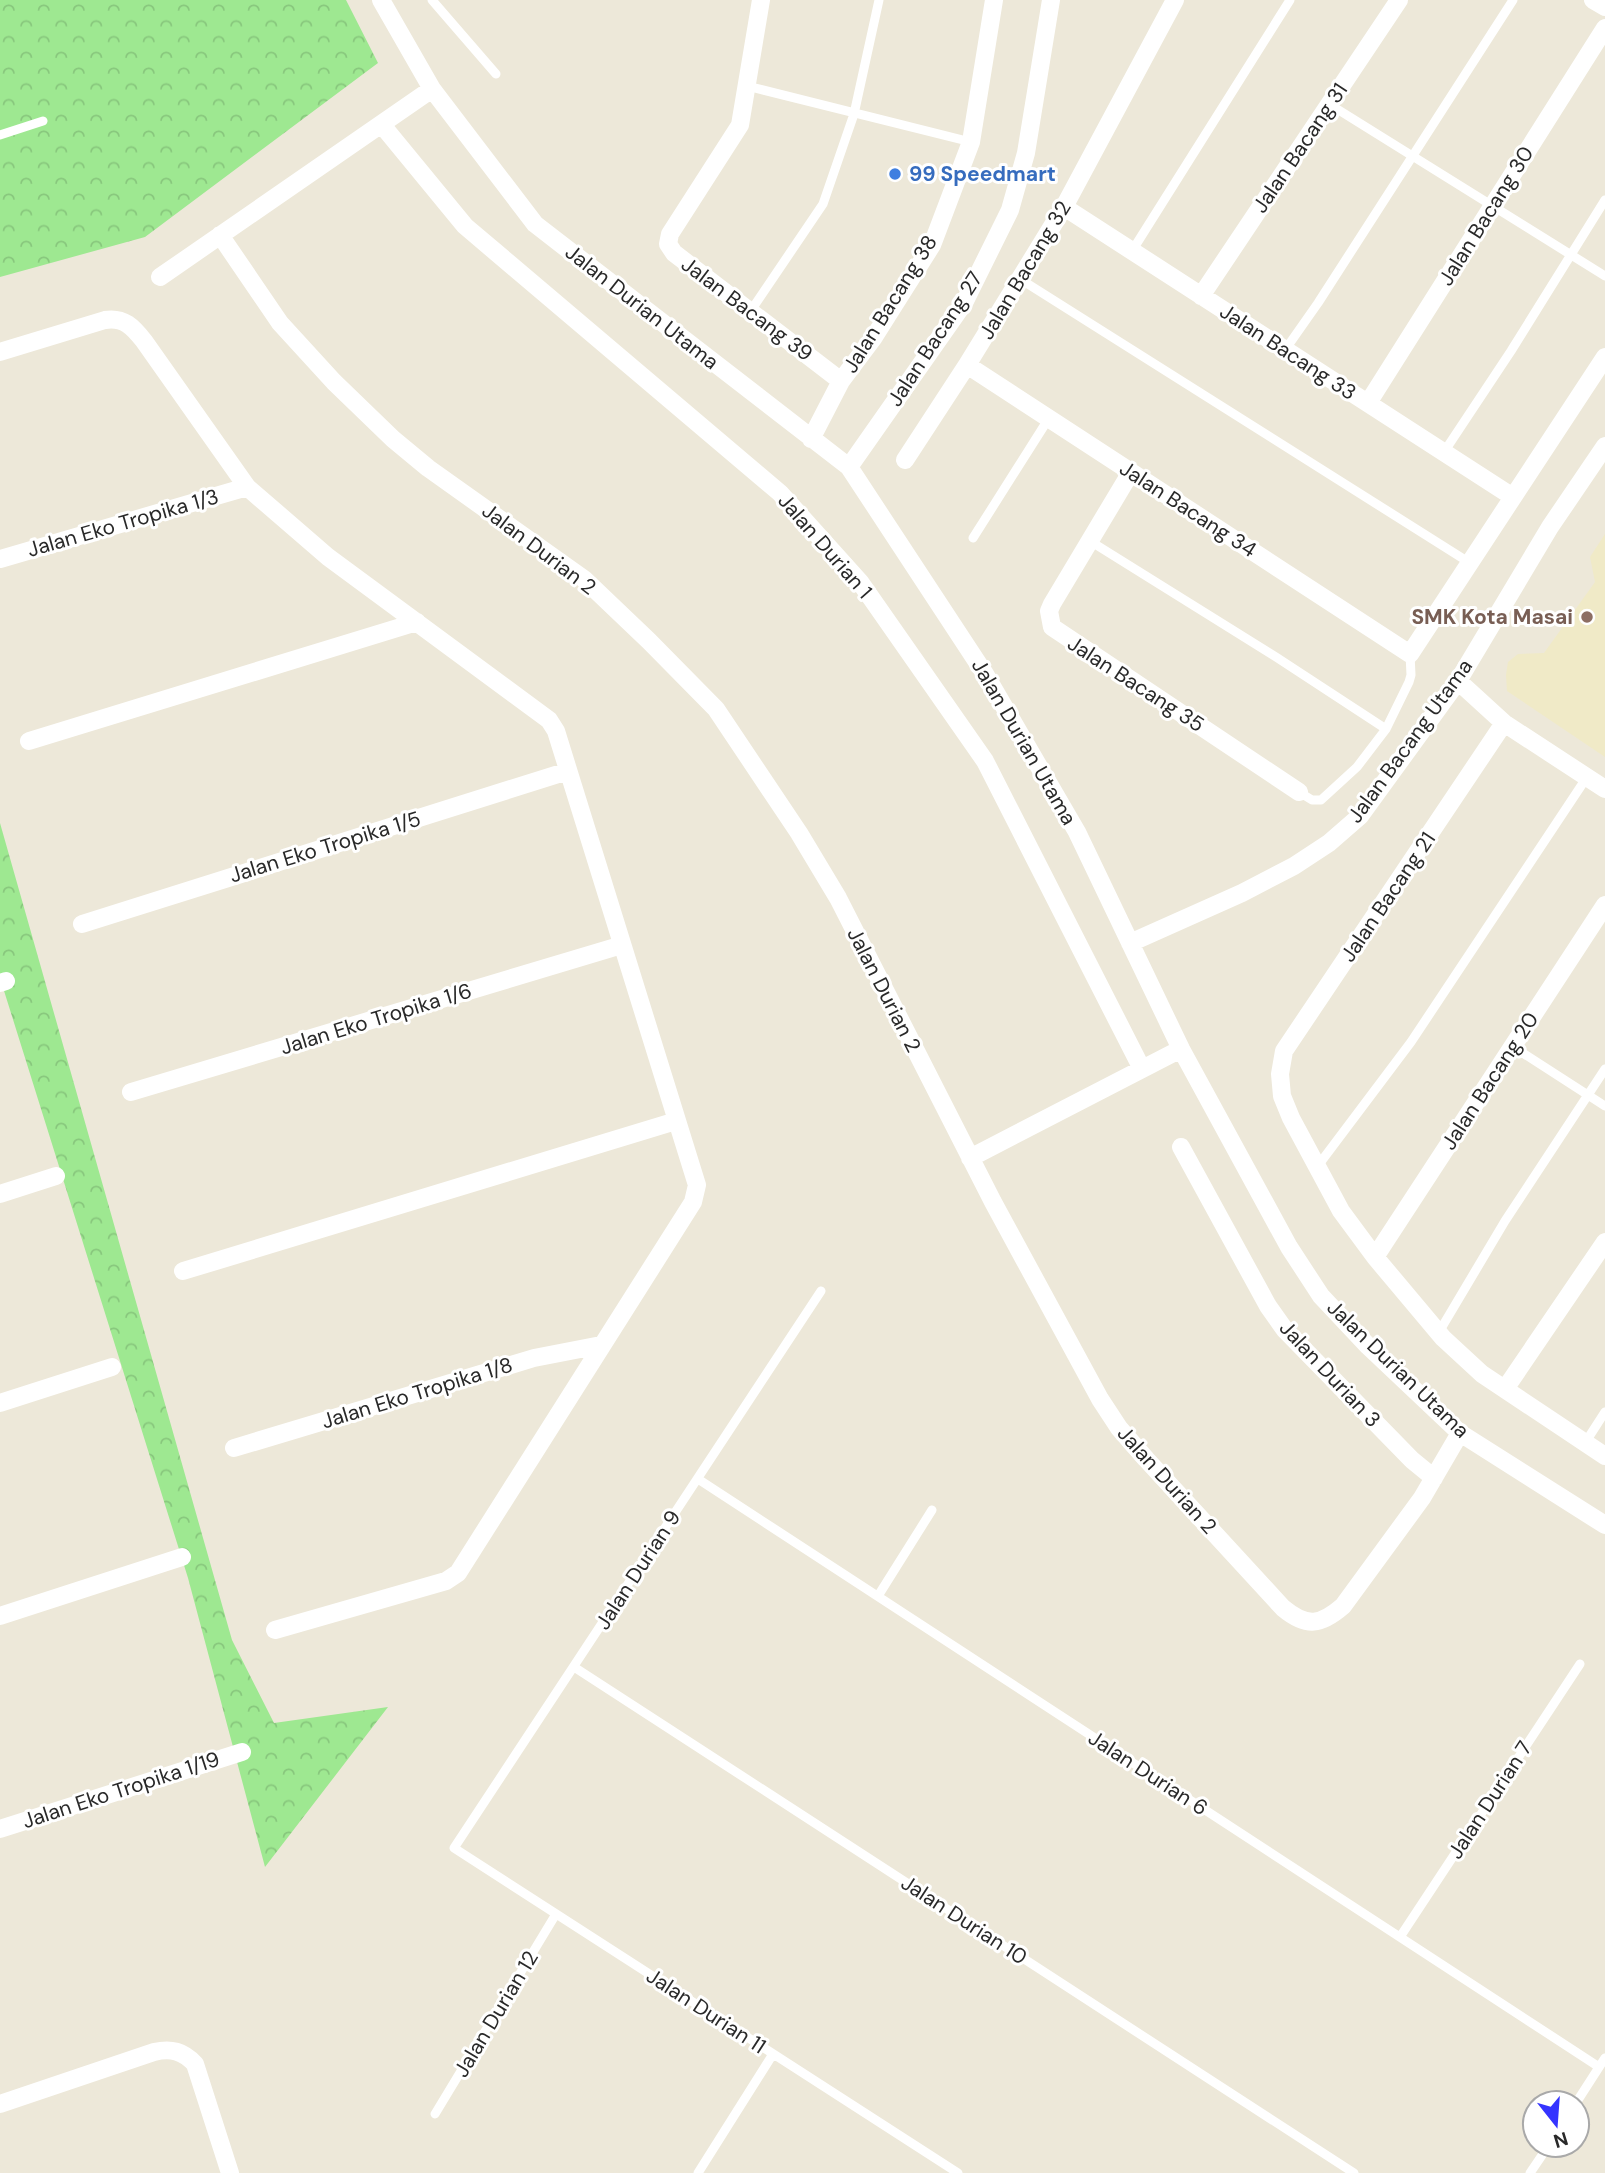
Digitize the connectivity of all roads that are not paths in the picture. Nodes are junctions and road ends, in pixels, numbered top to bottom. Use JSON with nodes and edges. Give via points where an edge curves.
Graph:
{"nodes":[{"id":1,"x":381,"y":0,"type":"edge"},
{"id":2,"x":432,"y":0,"type":"edge"},
{"id":3,"x":761,"y":0,"type":"edge"},
{"id":4,"x":879,"y":0,"type":"edge"},
{"id":5,"x":994,"y":0,"type":"edge"},
{"id":6,"x":1051,"y":0,"type":"edge"},
{"id":7,"x":1175,"y":0,"type":"edge"},
{"id":8,"x":1290,"y":0,"type":"edge"},
{"id":9,"x":1399,"y":0,"type":"edge"},
{"id":10,"x":1513,"y":0,"type":"edge"},
{"id":11,"x":1593,"y":0,"type":"edge"},
{"id":12,"x":1605,"y":7,"type":"edge"},
{"id":13,"x":1605,"y":28,"type":"edge"},
{"id":14,"x":496,"y":74,"type":"dead end"},
{"id":15,"x":747,"y":86,"type":"junction"},
{"id":16,"x":432,"y":89,"type":"junction"},
{"id":17,"x":1329,"y":104,"type":"junction"},
{"id":18,"x":854,"y":114,"type":"junction"},
{"id":19,"x":43,"y":121,"type":"dead end"},
{"id":20,"x":382,"y":125,"type":"junction"},
{"id":21,"x":0,"y":135,"type":"edge"},
{"id":22,"x":971,"y":142,"type":"junction"},
{"id":23,"x":1412,"y":155,"type":"junction"},
{"id":24,"x":1605,"y":200,"type":"edge"},
{"id":25,"x":1493,"y":206,"type":"junction"},
{"id":26,"x":1064,"y":207,"type":"junction"},
{"id":27,"x":220,"y":235,"type":"junction"},
{"id":28,"x":1132,"y":251,"type":"junction"},
{"id":29,"x":1571,"y":255,"type":"junction"},
{"id":30,"x":1605,"y":276,"type":"edge"},
{"id":31,"x":160,"y":277,"type":"dead end"},
{"id":32,"x":1020,"y":279,"type":"junction"},
{"id":33,"x":1201,"y":296,"type":"junction"},
{"id":34,"x":750,"y":312,"type":"junction"},
{"id":35,"x":1285,"y":349,"type":"junction"},
{"id":36,"x":0,"y":352,"type":"edge"},
{"id":37,"x":1605,"y":357,"type":"edge"},
{"id":38,"x":967,"y":365,"type":"junction"},
{"id":39,"x":841,"y":381,"type":"junction"},
{"id":40,"x":1368,"y":403,"type":"junction"},
{"id":41,"x":1049,"y":418,"type":"junction"},
{"id":42,"x":811,"y":439,"type":"junction"},
{"id":43,"x":1605,"y":446,"type":"edge"},
{"id":44,"x":1444,"y":452,"type":"junction"},
{"id":45,"x":905,"y":460,"type":"dead end"},
{"id":46,"x":849,"y":467,"type":"junction"},
{"id":47,"x":1131,"y":472,"type":"junction"},
{"id":48,"x":247,"y":487,"type":"junction"},
{"id":49,"x":1513,"y":497,"type":"junction"},
{"id":50,"x":973,"y":538,"type":"dead end"},
{"id":51,"x":1090,"y":541,"type":"junction"},
{"id":52,"x":0,"y":559,"type":"edge"},
{"id":53,"x":1469,"y":563,"type":"junction"},
{"id":54,"x":417,"y":622,"type":"junction"},
{"id":55,"x":1410,"y":654,"type":"junction"},
{"id":56,"x":1458,"y":681,"type":"junction"},
{"id":57,"x":1504,"y":723,"type":"junction"},
{"id":58,"x":1386,"y":729,"type":"junction"},
{"id":59,"x":29,"y":741,"type":"dead end"},
{"id":60,"x":568,"y":771,"type":"junction"},
{"id":61,"x":1587,"y":777,"type":"junction"},
{"id":62,"x":1605,"y":789,"type":"edge"},
{"id":63,"x":1299,"y":792,"type":"joint"},
{"id":64,"x":1605,"y":905,"type":"edge"},
{"id":65,"x":82,"y":924,"type":"dead end"},
{"id":66,"x":1130,"y":943,"type":"junction"},
{"id":67,"x":622,"y":945,"type":"junction"},
{"id":68,"x":1512,"y":1046,"type":"junction"},
{"id":69,"x":1181,"y":1049,"type":"junction"},
{"id":70,"x":1142,"y":1069,"type":"junction"},
{"id":71,"x":1605,"y":1069,"type":"edge"},
{"id":72,"x":131,"y":1092,"type":"dead end"},
{"id":73,"x":1588,"y":1095,"type":"junction"},
{"id":74,"x":1605,"y":1106,"type":"edge"},
{"id":75,"x":676,"y":1121,"type":"junction"},
{"id":76,"x":1181,"y":1147,"type":"dead end"},
{"id":77,"x":970,"y":1158,"type":"junction"},
{"id":78,"x":1317,"y":1167,"type":"junction"},
{"id":79,"x":56,"y":1176,"type":"dead end"},
{"id":80,"x":0,"y":1194,"type":"edge"},
{"id":81,"x":1605,"y":1242,"type":"edge"},
{"id":82,"x":1375,"y":1257,"type":"junction"},
{"id":83,"x":183,"y":1271,"type":"dead end"},
{"id":84,"x":821,"y":1292,"type":"dead end"},
{"id":85,"x":1438,"y":1332,"type":"junction"},
{"id":86,"x":601,"y":1345,"type":"junction"},
{"id":87,"x":113,"y":1367,"type":"dead end"},
{"id":88,"x":1504,"y":1389,"type":"junction"},
{"id":89,"x":0,"y":1403,"type":"edge"},
{"id":90,"x":1605,"y":1412,"type":"edge"},
{"id":91,"x":1461,"y":1433,"type":"junction"},
{"id":92,"x":1585,"y":1443,"type":"junction"},
{"id":93,"x":234,"y":1448,"type":"dead end"},
{"id":94,"x":1605,"y":1456,"type":"edge"},
{"id":95,"x":1434,"y":1478,"type":"junction"},
{"id":96,"x":698,"y":1479,"type":"junction"},
{"id":97,"x":932,"y":1510,"type":"dead end"},
{"id":98,"x":1605,"y":1525,"type":"edge"},
{"id":99,"x":182,"y":1557,"type":"dead end"},
{"id":100,"x":878,"y":1596,"type":"junction"},
{"id":101,"x":0,"y":1616,"type":"edge"},
{"id":102,"x":275,"y":1630,"type":"dead end"},
{"id":103,"x":1580,"y":1664,"type":"dead end"},
{"id":104,"x":573,"y":1667,"type":"junction"},
{"id":105,"x":242,"y":1752,"type":"dead end"},
{"id":106,"x":0,"y":1829,"type":"edge"},
{"id":107,"x":454,"y":1848,"type":"joint"},
{"id":108,"x":556,"y":1914,"type":"junction"},
{"id":109,"x":1400,"y":1937,"type":"junction"},
{"id":110,"x":773,"y":2054,"type":"junction"},
{"id":111,"x":1605,"y":2058,"type":"edge"},
{"id":112,"x":1599,"y":2067,"type":"junction"},
{"id":113,"x":1585,"y":2089,"type":"edge"},
{"id":114,"x":0,"y":2104,"type":"edge"},
{"id":115,"x":435,"y":2113,"type":"dead end"},
{"id":116,"x":230,"y":2173,"type":"edge"},
{"id":117,"x":698,"y":2173,"type":"edge"},
{"id":118,"x":958,"y":2173,"type":"edge"},
{"id":119,"x":1354,"y":2173,"type":"edge"}],
"edges":[{"from":1,"to":16,"type":"street","name":"Jalan Durian Utama"},
{"from":2,"to":14,"type":"lane"},
{"from":3,"to":15,"type":"street","name":"Jalan Bacang 39"},
{"from":4,"to":18,"type":"lane"},
{"from":5,"to":22,"type":"street","name":"Jalan Bacang 38"},
{"from":6,"to":46,"type":"street","name":"Jalan Bacang 27","via":[[1026,153],[1010,210],[964,303]]},
{"from":7,"to":26,"type":"street","name":"Jalan Bacang 32"},
{"from":8,"to":28,"type":"lane"},
{"from":9,"to":17,"type":"street","name":"Jalan Bacang 31"},
{"from":10,"to":23,"type":"lane"},
{"from":11,"to":12,"type":"street"},
{"from":13,"to":25,"type":"street","name":"Jalan Bacang 30"},
{"from":15,"to":18,"type":"lane"},
{"from":15,"to":34,"type":"street","name":"Jalan Bacang 39","via":[[740,125],[668,244]]},
{"from":16,"to":20,"type":"street"},
{"from":16,"to":42,"type":"street","name":"Jalan Durian Utama","via":[[534,224]]},
{"from":17,"to":23,"type":"lane"},
{"from":17,"to":33,"type":"street","name":"Jalan Bacang 31"},
{"from":18,"to":22,"type":"lane"},
{"from":18,"to":34,"type":"lane","via":[[823,204]]},
{"from":19,"to":21,"type":"lane"},
{"from":20,"to":27,"type":"street"},
{"from":20,"to":70,"type":"street","name":"Jalan Durian 1","via":[[465,226],[780,493],[860,582],[985,761]]},
{"from":22,"to":39,"type":"street","name":"Jalan Bacang 38","via":[[932,245]]},
{"from":23,"to":25,"type":"lane"},
{"from":23,"to":35,"type":"lane"},
{"from":24,"to":29,"type":"lane"},
{"from":25,"to":29,"type":"lane"},
{"from":25,"to":40,"type":"street","name":"Jalan Bacang 30"},
{"from":26,"to":28,"type":"street","name":"Jalan Bacang 33"},
{"from":26,"to":32,"type":"street","name":"Jalan Bacang 32"},
{"from":27,"to":31,"type":"street"},
{"from":27,"to":77,"type":"street","name":"Jalan Durian 2","via":[[280,323],[393,439],[583,579],[716,709],[838,898]]},
{"from":28,"to":33,"type":"street","name":"Jalan Bacang 33"},
{"from":29,"to":30,"type":"lane"},
{"from":29,"to":44,"type":"lane"},
{"from":32,"to":38,"type":"street","name":"Jalan Bacang 32"},
{"from":32,"to":53,"type":"lane"},
{"from":33,"to":35,"type":"street","name":"Jalan Bacang 33"},
{"from":34,"to":39,"type":"street","name":"Jalan Bacang 39"},
{"from":35,"to":40,"type":"street","name":"Jalan Bacang 33"},
{"from":36,"to":48,"type":"street","via":[[105,320],[121,320],[144,341]]},
{"from":37,"to":49,"type":"street"},
{"from":38,"to":41,"type":"street","name":"Jalan Bacang 34"},
{"from":38,"to":45,"type":"street","name":"Jalan Bacang 32"},
{"from":39,"to":42,"type":"street","name":"Jalan Bacang 38"},
{"from":40,"to":44,"type":"street","name":"Jalan Bacang 33"},
{"from":41,"to":47,"type":"street","name":"Jalan Bacang 34"},
{"from":41,"to":50,"type":"lane"},
{"from":42,"to":46,"type":"street","name":"Jalan Durian Utama"},
{"from":43,"to":56,"type":"street","name":"Jalan Bacang Utama","via":[[1550,527]]},
{"from":44,"to":49,"type":"street","name":"Jalan Bacang 33"},
{"from":46,"to":66,"type":"street","name":"Jalan Durian Utama","via":[[985,674],[1077,832]]},
{"from":47,"to":51,"type":"street","name":"Jalan Bacang 35"},
{"from":47,"to":55,"type":"street","name":"Jalan Bacang 34"},
{"from":48,"to":52,"type":"street","name":"Jalan Eko Tropika 1/3"},
{"from":48,"to":54,"type":"street","via":[[328,557]]},
{"from":49,"to":53,"type":"street"},
{"from":51,"to":58,"type":"lane"},
{"from":51,"to":63,"type":"street","name":"Jalan Bacang 35","via":[[1052,604],[1052,627]]},
{"from":53,"to":55,"type":"street"},
{"from":54,"to":59,"type":"street"},
{"from":54,"to":60,"type":"street","via":[[549,720]]},
{"from":55,"to":58,"type":"lane","via":[[1410,678]]},
{"from":56,"to":57,"type":"street"},
{"from":56,"to":66,"type":"street","name":"Jalan Bacang Utama","via":[[1360,816],[1329,843],[1242,893]]},
{"from":57,"to":61,"type":"street"},
{"from":57,"to":78,"type":"street","name":"Jalan Bacang 21","via":[[1284,1052],[1282,1096]]},
{"from":58,"to":63,"type":"lane","via":[[1326,798],[1312,800]]},
{"from":60,"to":65,"type":"street","name":"Jalan Eko Tropika 1/5"},
{"from":60,"to":67,"type":"street"},
{"from":61,"to":62,"type":"street"},
{"from":61,"to":78,"type":"lane","via":[[1411,1042]]},
{"from":64,"to":68,"type":"street","name":"Jalan Bacang 20"},
{"from":66,"to":69,"type":"street","name":"Jalan Durian Utama"},
{"from":67,"to":72,"type":"street","name":"Jalan Eko Tropika 1/6"},
{"from":67,"to":75,"type":"street"},
{"from":68,"to":73,"type":"lane"},
{"from":68,"to":82,"type":"street","name":"Jalan Bacang 20"},
{"from":69,"to":70,"type":"street"},
{"from":69,"to":91,"type":"street","name":"Jalan Durian Utama","via":[[1289,1247],[1321,1296]]},
{"from":70,"to":77,"type":"street"},
{"from":71,"to":73,"type":"lane"},
{"from":73,"to":74,"type":"lane"},
{"from":73,"to":85,"type":"lane"},
{"from":75,"to":83,"type":"street"},
{"from":75,"to":86,"type":"street","via":[[697,1185],[695,1197]]},
{"from":76,"to":95,"type":"street","name":"Jalan Durian 3","via":[[1285,1330]]},
{"from":77,"to":95,"type":"street","name":"Jalan Durian 2","via":[[1119,1428],[1296,1619],[1328,1619],[1343,1606]]},
{"from":78,"to":82,"type":"street","via":[[1341,1211]]},
{"from":79,"to":80,"type":"street"},
{"from":81,"to":88,"type":"street"},
{"from":82,"to":85,"type":"street"},
{"from":84,"to":96,"type":"lane","name":"Jalan Durian 9"},
{"from":85,"to":88,"type":"street"},
{"from":86,"to":93,"type":"street","name":"Jalan Eko Tropika 1/8","via":[[534,1357]]},
{"from":86,"to":102,"type":"street","via":[[454,1576]]},
{"from":87,"to":89,"type":"street"},
{"from":88,"to":92,"type":"street"},
{"from":90,"to":92,"type":"lane"},
{"from":91,"to":95,"type":"street","name":"Jalan Durian 2"},
{"from":91,"to":98,"type":"street","name":"Jalan Durian Utama"},
{"from":92,"to":94,"type":"street"},
{"from":96,"to":100,"type":"lane","name":"Jalan Durian 6"},
{"from":96,"to":104,"type":"lane","name":"Jalan Durian 9"},
{"from":97,"to":100,"type":"lane"},
{"from":99,"to":101,"type":"street"},
{"from":100,"to":109,"type":"lane","name":"Jalan Durian 6"},
{"from":103,"to":109,"type":"lane","name":"Jalan Durian 7"},
{"from":104,"to":107,"type":"lane","name":"Jalan Durian 9"},
{"from":104,"to":119,"type":"lane","name":"Jalan Durian 10"},
{"from":105,"to":106,"type":"street","name":"Jalan Eko Tropika 1/19"},
{"from":107,"to":108,"type":"lane","name":"Jalan Durian 11"},
{"from":108,"to":110,"type":"lane","name":"Jalan Durian 11"},
{"from":108,"to":115,"type":"lane","name":"Jalan Durian 12"},
{"from":109,"to":112,"type":"lane","name":"Jalan Durian 6"},
{"from":110,"to":117,"type":"lane"},
{"from":110,"to":118,"type":"lane","name":"Jalan Durian 11"},
{"from":111,"to":112,"type":"lane"},
{"from":112,"to":113,"type":"lane"},
{"from":114,"to":116,"type":"street","via":[[154,2052],[178,2051],[195,2064]]}]}
